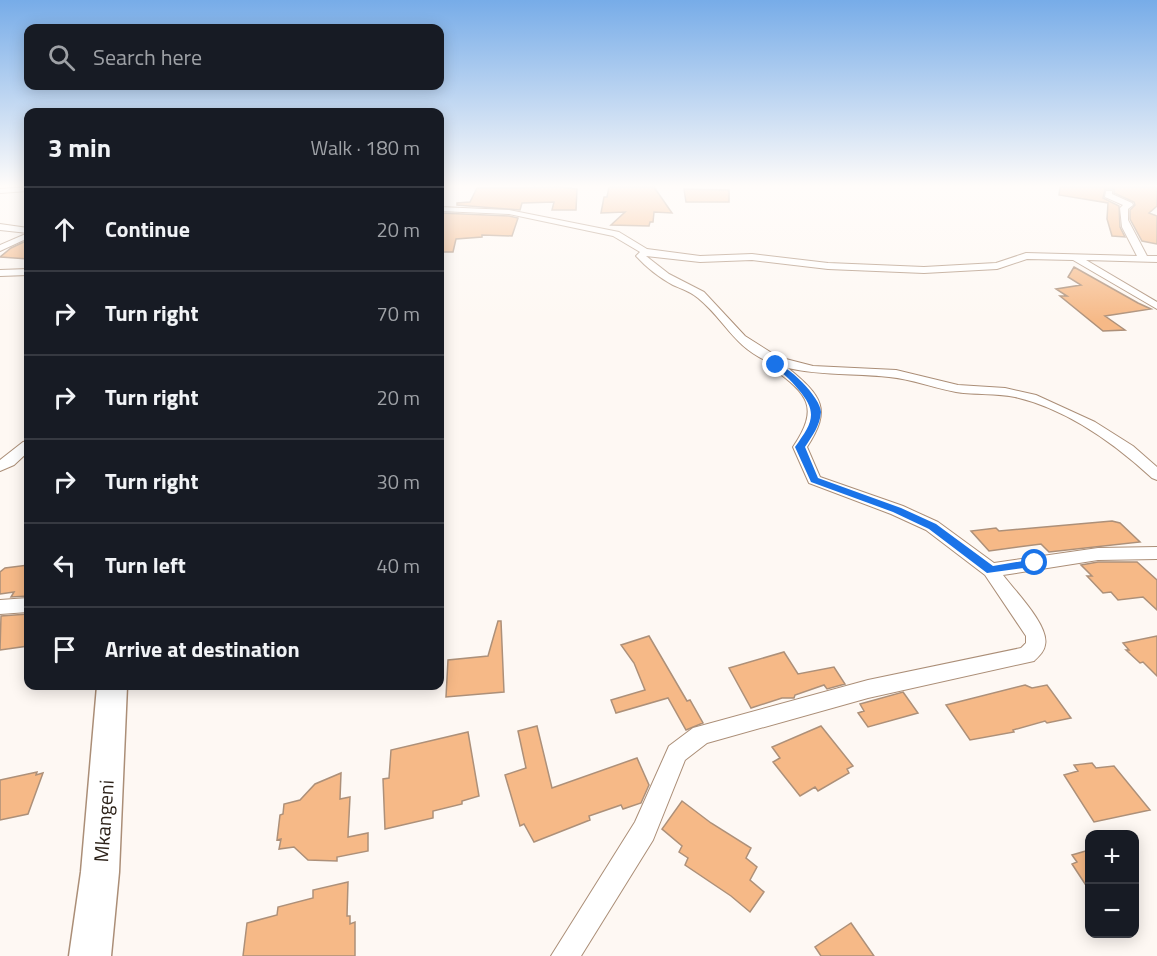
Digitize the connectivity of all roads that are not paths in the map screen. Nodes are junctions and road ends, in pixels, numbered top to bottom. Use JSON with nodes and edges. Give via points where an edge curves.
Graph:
{"nodes":[{"id":1,"x":604,"y":232,"type":"edge"},
{"id":2,"x":1130,"y":232,"type":"edge"},
{"id":3,"x":24,"y":237,"type":"edge"},
{"id":4,"x":0,"y":248,"type":"edge"},
{"id":5,"x":645,"y":251,"type":"junction"},
{"id":6,"x":1076,"y":259,"type":"junction"},
{"id":7,"x":1144,"y":259,"type":"junction"},
{"id":8,"x":1157,"y":259,"type":"edge"},
{"id":9,"x":24,"y":272,"type":"edge"},
{"id":10,"x":0,"y":273,"type":"edge"},
{"id":11,"x":1157,"y":306,"type":"edge"},
{"id":12,"x":767,"y":357,"type":"junction"},
{"id":13,"x":24,"y":449,"type":"edge"},
{"id":14,"x":0,"y":466,"type":"edge"},
{"id":15,"x":1157,"y":475,"type":"edge"},
{"id":16,"x":1153,"y":557,"type":"edge"},
{"id":17,"x":991,"y":570,"type":"junction"},
{"id":18,"x":24,"y":605,"type":"edge"},
{"id":19,"x":0,"y":607,"type":"edge"},
{"id":20,"x":112,"y":690,"type":"edge"},
{"id":21,"x":90,"y":956,"type":"edge"},
{"id":22,"x":565,"y":956,"type":"edge"}],
"edges":[{"from":1,"to":5,"type":"street"},
{"from":2,"to":7,"type":"street"},
{"from":3,"to":4,"type":"street"},
{"from":5,"to":6,"type":"street","via":[[700,259],[752,257],[828,266],[924,270],[997,266],[1026,256]]},
{"from":5,"to":12,"type":"street","via":[[642,256],[656,269],[694,290],[715,307],[735,333]]},
{"from":6,"to":7,"type":"street"},
{"from":6,"to":11,"type":"street"},
{"from":7,"to":8,"type":"street"},
{"from":9,"to":10,"type":"street"},
{"from":12,"to":15,"type":"street","via":[[826,371],[892,373],[949,387],[1015,393],[1108,435]]},
{"from":12,"to":17,"type":"street","via":[[789,373],[817,411],[813,429],[800,447],[814,480],[932,526]]},
{"from":13,"to":14,"type":"street"},
{"from":16,"to":17,"type":"street","via":[[1098,554]]},
{"from":17,"to":22,"type":"street","via":[[997,584],[1032,626],[1037,640],[1035,648],[1027,655],[868,689],[701,735],[688,743],[677,753],[644,831]]},
{"from":18,"to":19,"type":"street"},
{"from":20,"to":21,"type":"street","name":"Mkangeni","via":[[100,872]]}]}
